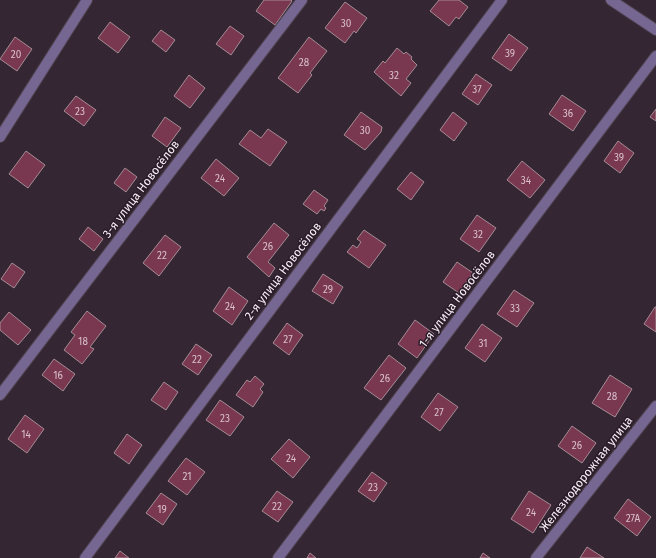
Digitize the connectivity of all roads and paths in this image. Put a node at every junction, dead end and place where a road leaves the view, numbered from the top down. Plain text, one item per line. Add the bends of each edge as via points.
1 (87, 0) edge
2 (302, 0) edge
3 (502, 0) edge
4 (611, 0) edge
5 (656, 30) edge
6 (656, 56) edge
7 (0, 137) edge
8 (0, 394) edge
9 (656, 406) edge
10 (85, 558) edge
11 (278, 558) edge
12 (536, 558) edge

1 - 7 street
2 - 8 street, 3-я улица Новосёлов
3 - 10 street, 2-я улица Новосёлов
4 - 5 street
6 - 11 street, 1-я улица Новосёлов
9 - 12 street, Железнодорожная улица

